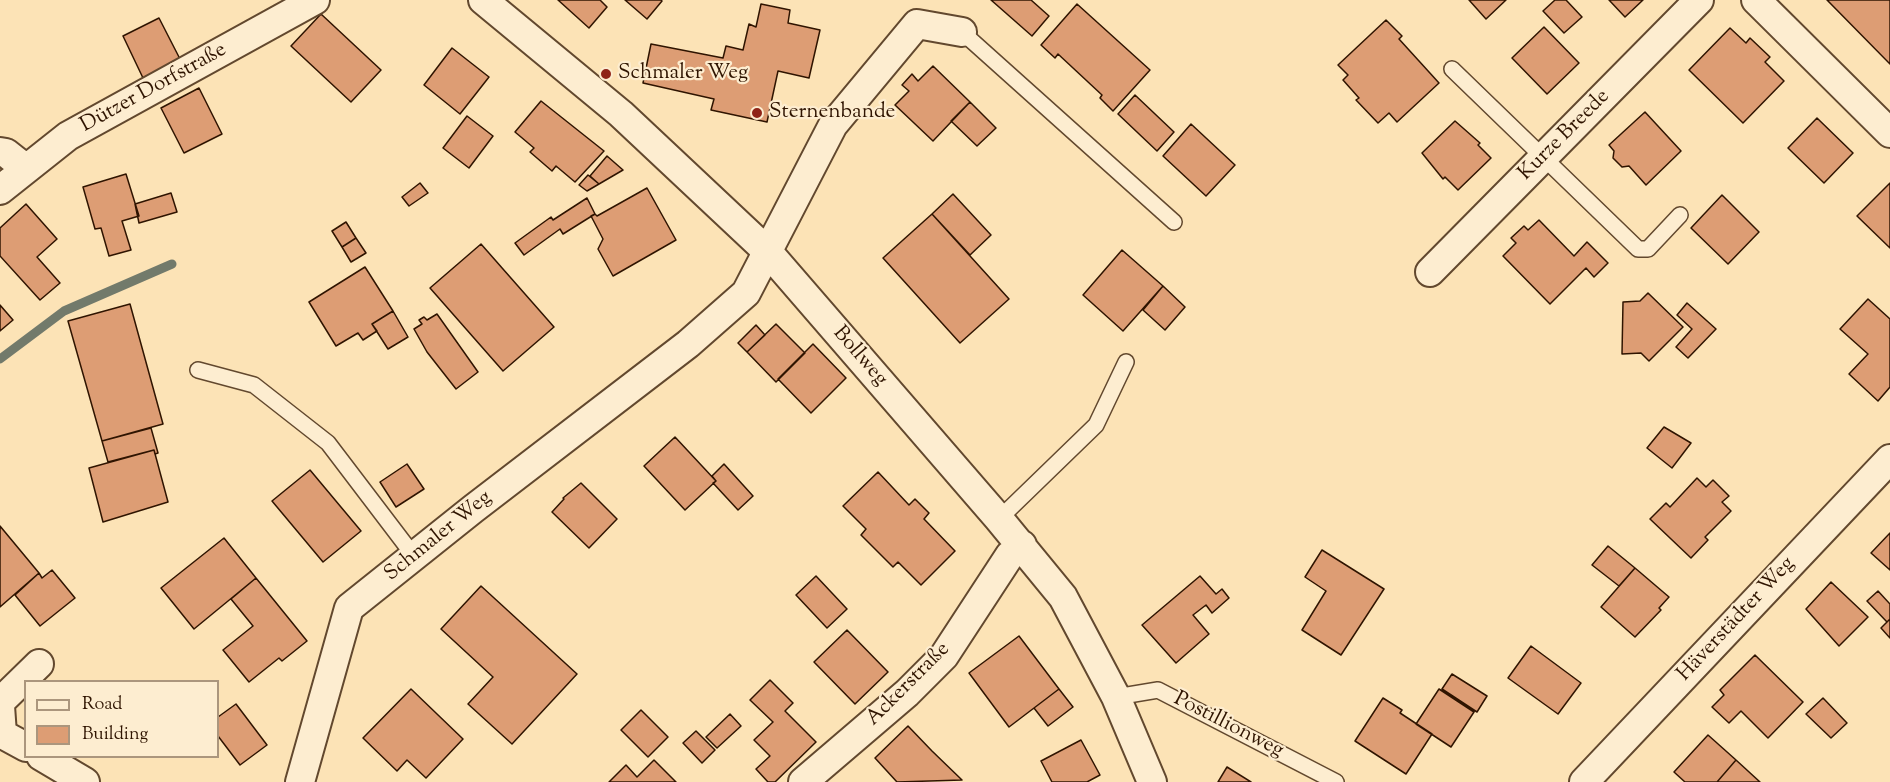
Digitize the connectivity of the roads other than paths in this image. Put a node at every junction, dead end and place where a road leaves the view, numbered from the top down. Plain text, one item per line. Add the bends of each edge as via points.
1 (315, 0) edge
2 (483, 0) edge
3 (1699, 0) edge
4 (1756, 0) edge
5 (962, 32) joint
6 (1452, 69) dead end
7 (1890, 133) edge
8 (0, 152) edge
9 (1545, 156) junction
10 (25, 168) junction
11 (0, 190) edge
12 (1680, 215) dead end
13 (1174, 222) dead end
14 (768, 252) junction
15 (1430, 272) dead end
16 (1126, 362) dead end
17 (198, 370) dead end
18 (1890, 459) edge
19 (999, 519) junction
20 (1022, 545) junction
21 (414, 556) junction
22 (39, 664) dead end
23 (1116, 697) junction
24 (0, 704) edge
25 (24, 746) edge
26 (44, 758) edge
27 (86, 782) edge
28 (300, 782) edge
29 (803, 782) edge
30 (1152, 782) edge
31 (1336, 782) edge
32 (1584, 782) edge

1 - 10 street, Dützer Dorfstraße via 68,136
2 - 14 street, Bollweg via 621,114
3 - 9 street, Kurze Breede
4 - 7 street
5 - 13 lane
5 - 14 street, Schmaler Weg via 917,24 833,125
6 - 9 lane
8 - 10 street
9 - 12 lane via 1638,249 1648,249
9 - 15 street, Kurze Breede
10 - 11 street, Dützer Dorfstraße
14 - 19 street, Bollweg
14 - 21 street, Schmaler Weg via 746,293 688,344
16 - 19 lane via 1096,425
17 - 21 lane via 254,385 328,444
18 - 32 street, Häverstädter Weg
19 - 20 street, Bollweg
20 - 23 street, Bollweg via 1062,597
20 - 29 street, Ackerstraße via 1010,555 944,656
21 - 28 street, Schmaler Weg via 350,608
22 - 24 street
23 - 30 street, Bollweg
23 - 31 lane, Postillionweg via 1158,690
24 - 25 street via 2,734
26 - 27 street

